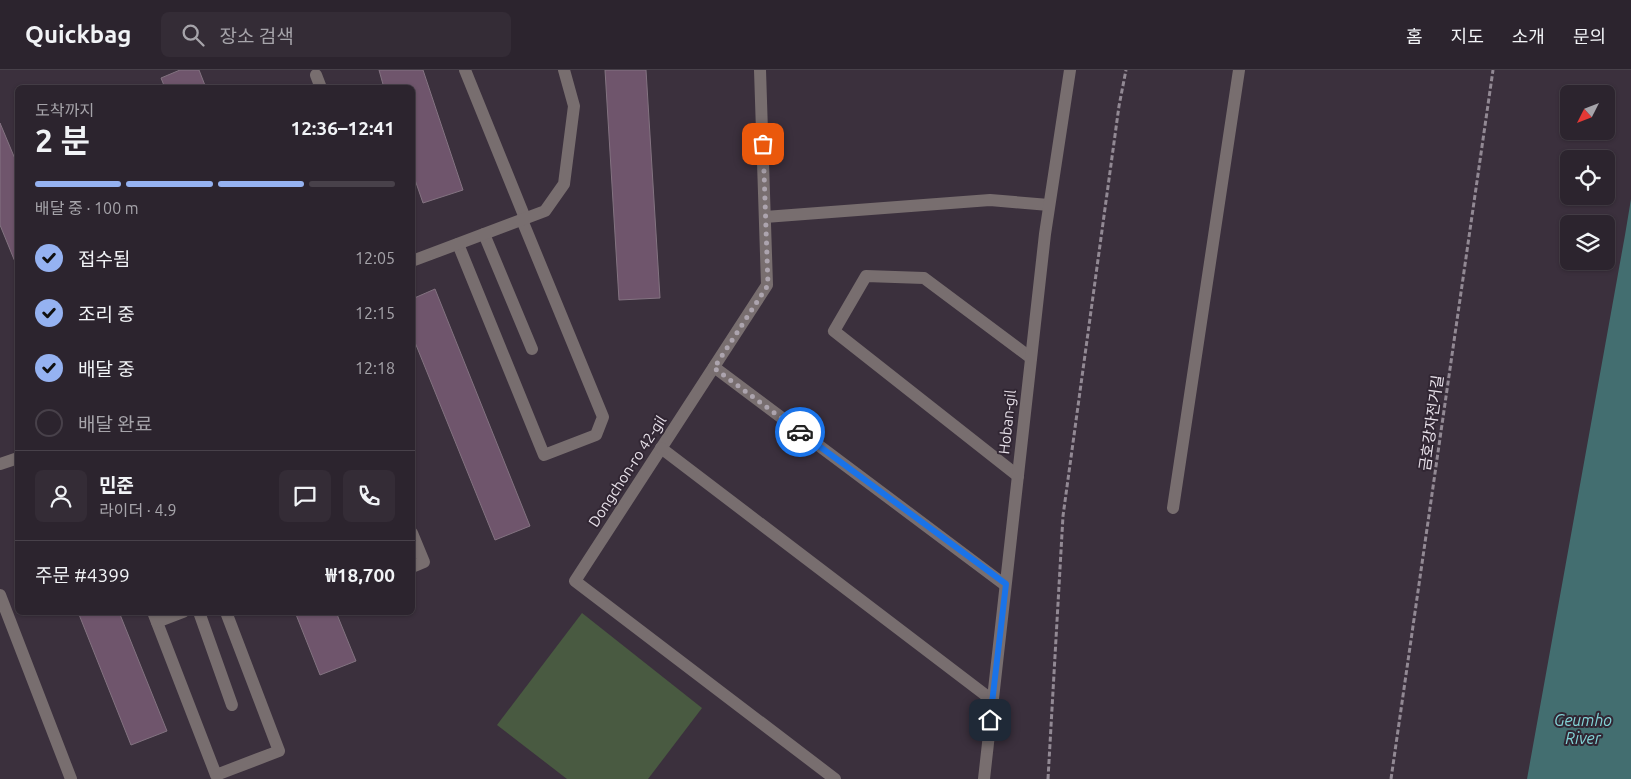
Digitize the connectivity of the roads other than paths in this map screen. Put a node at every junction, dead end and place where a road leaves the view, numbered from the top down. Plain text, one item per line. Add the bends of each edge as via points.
1 (465, 70) edge
2 (564, 70) edge
3 (760, 70) edge
4 (1070, 70) edge
5 (1239, 70) edge
6 (316, 75) dead end
7 (320, 85) edge
8 (1049, 205) junction
9 (766, 218) junction
10 (524, 219) junction
11 (484, 234) junction
12 (458, 244) junction
13 (415, 260) edge
14 (532, 350) dead end
15 (1031, 358) junction
16 (714, 368) junction
17 (661, 448) junction
18 (15, 459) edge
19 (0, 464) edge
20 (1018, 476) junction
21 (1173, 508) dead end
22 (415, 540) edge
23 (415, 566) edge
24 (1006, 584) junction
25 (0, 595) edge
26 (200, 615) edge
27 (227, 615) edge
28 (155, 617) edge
29 (992, 700) junction
30 (232, 705) dead end
31 (71, 779) edge
32 (835, 779) edge
33 (984, 779) edge

1 - 10 street
2 - 10 street via 574,106 564,184 545,211
3 - 9 street, Dongchon-ro 42-gil
4 - 8 street, Hoban-gil
5 - 21 street
6 - 7 street
8 - 9 street via 990,200
8 - 15 street, Hoban-gil
9 - 16 street, Dongchon-ro 42-gil via 768,285
10 - 11 street
10 - 12 street via 603,417 596,435 544,456
11 - 12 street
11 - 14 street
12 - 13 street
15 - 20 street, Hoban-gil
15 - 20 street via 924,278 866,276 834,331
16 - 17 street, Dongchon-ro 42-gil
16 - 24 street
17 - 29 street
17 - 32 street, Dongchon-ro 42-gil via 575,582
18 - 19 street
20 - 24 street, Hoban-gil
22 - 23 street via 424,562
24 - 29 street, Hoban-gil
25 - 31 street
26 - 30 street
27 - 28 street via 279,751 216,775
29 - 33 street, Hoban-gil

